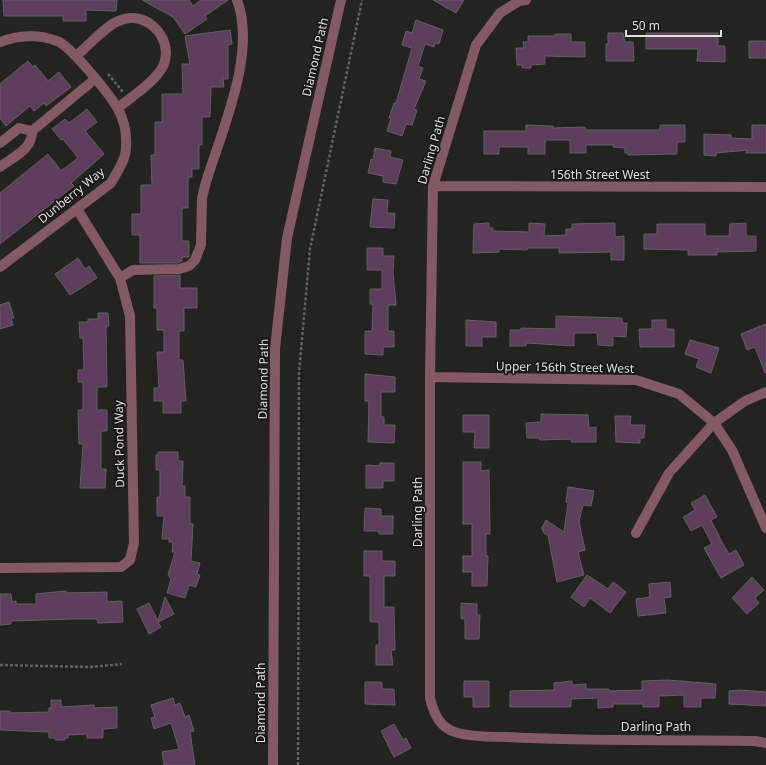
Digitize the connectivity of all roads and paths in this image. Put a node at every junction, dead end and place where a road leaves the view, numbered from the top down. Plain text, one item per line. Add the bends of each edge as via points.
1 (237, 0) edge
2 (341, 0) edge
3 (362, 0) edge
4 (526, 0) edge
5 (0, 42) edge
6 (76, 56) junction
7 (95, 79) junction
8 (118, 108) junction
9 (32, 131) junction
10 (0, 143) edge
11 (0, 167) edge
12 (433, 186) junction
13 (766, 187) edge
14 (77, 209) junction
15 (0, 267) edge
16 (120, 278) junction
17 (430, 377) junction
18 (766, 392) edge
19 (714, 423) junction
20 (766, 528) edge
21 (636, 533) dead end
22 (0, 568) edge
23 (122, 664) dead end
24 (0, 665) edge
25 (766, 743) edge
26 (273, 765) edge
27 (298, 765) edge

1 - 16 street via 242,32 241,70 202,198 199,253 189,266 179,269 133,270
2 - 26 street, Diamond Path via 287,238 275,349
3 - 27 path via 310,249 299,373
4 - 12 street, Darling Path via 519,1 500,13 476,45
5 - 6 street, Dunberry Way via 10,38 43,37 59,41
6 - 7 street, Dunberry Way
6 - 8 street via 116,22 131,18 155,26 162,35 166,49 164,64 157,76
7 - 8 street, Dunberry Way
7 - 9 street
8 - 14 street, Dunberry Way via 125,128 126,148 120,167 111,183
9 - 10 street via 19,128
9 - 11 street via 33,138 29,146
12 - 13 street, 156th Street West
12 - 17 street, Darling Path
14 - 15 street, Dunberry Way
14 - 16 street, Duck Pond Way
16 - 22 street, Duck Pond Way via 130,316 134,543 130,560 121,567
17 - 19 street, Upper 156th Street West via 636,380 678,394
17 - 25 street, Darling Path via 430,698 434,714 450,730 475,736
18 - 19 street via 745,401
19 - 20 street, Upper 156th Street West via 732,450
19 - 21 street via 669,474
23 - 24 path via 91,667

